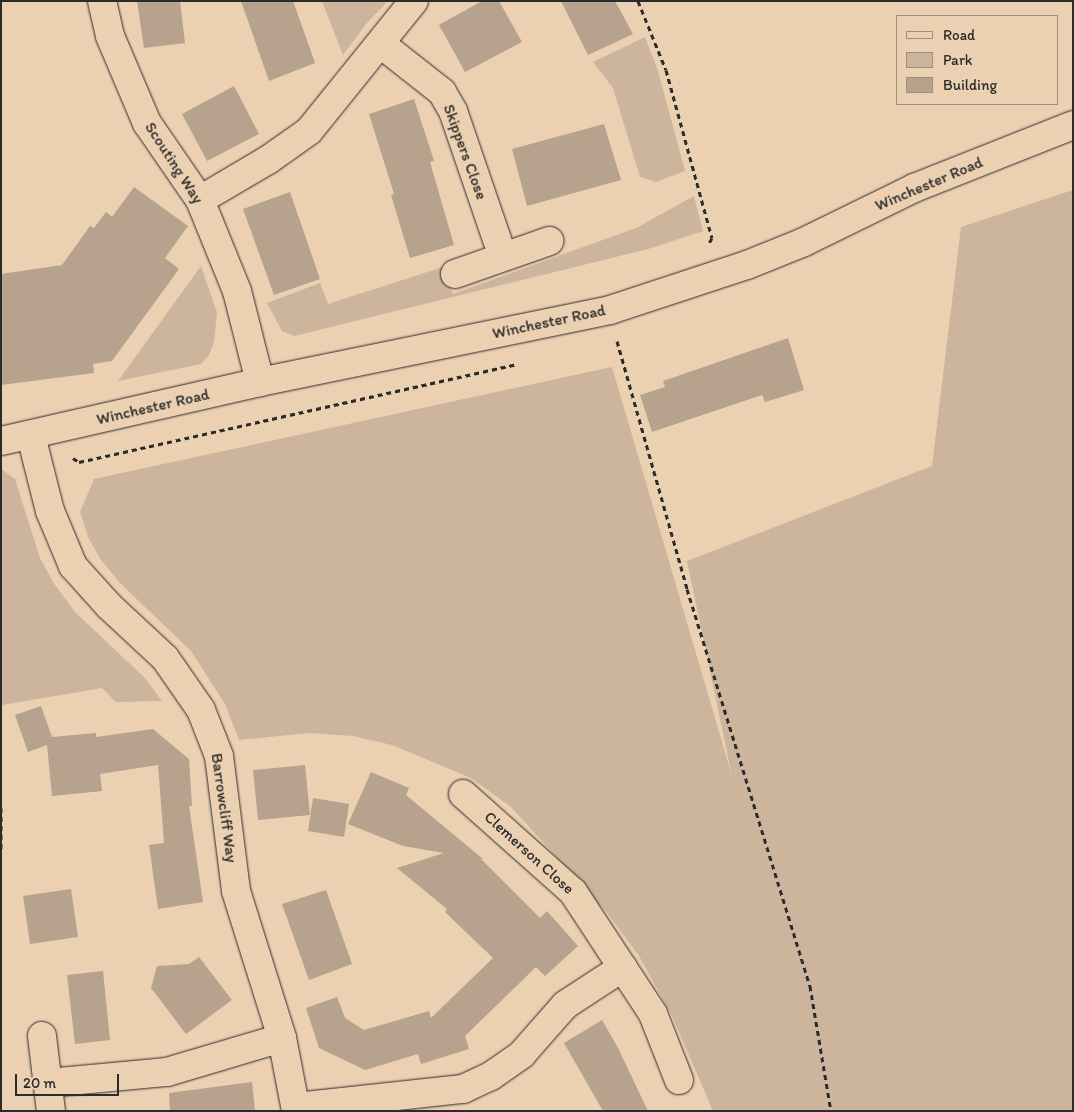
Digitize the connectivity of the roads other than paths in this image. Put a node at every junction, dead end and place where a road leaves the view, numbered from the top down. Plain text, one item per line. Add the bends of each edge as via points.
1 (102, 1) edge
2 (414, 1) edge
3 (381, 44) junction
4 (1073, 125) edge
5 (200, 200) junction
6 (549, 241) dead end
7 (503, 257) junction
8 (455, 274) dead end
9 (260, 382) junction
10 (32, 436) junction
11 (1, 442) edge
12 (463, 794) dead end
13 (623, 967) junction
14 (42, 1036) dead end
15 (282, 1038) junction
16 (679, 1080) dead end
17 (48, 1083) junction
18 (296, 1109) edge
19 (51, 1111) edge

1 - 5 street, Scouting Way via 110,36 147,123
2 - 3 street
3 - 5 street via 309,131 268,160
3 - 7 street, Skippers Close via 442,92 453,112
4 - 9 street, Winchester Road via 914,188 804,242 709,279 610,310
5 - 9 street, Scouting Way via 237,291
6 - 7 street
7 - 8 street
9 - 10 street, Winchester Road
10 - 11 street, Winchester Road
10 - 15 street, Barrowcliff Way via 50,512 73,566 109,606 165,658 201,710 219,756 236,891
12 - 13 street, Clemerson Close via 573,892
13 - 16 street, Clemerson Close via 653,1014
13 - 18 street via 566,1006 522,1054 491,1076 463,1089
14 - 17 street
15 - 17 street via 167,1072
15 - 18 street, Barrowcliff Way
17 - 19 street

